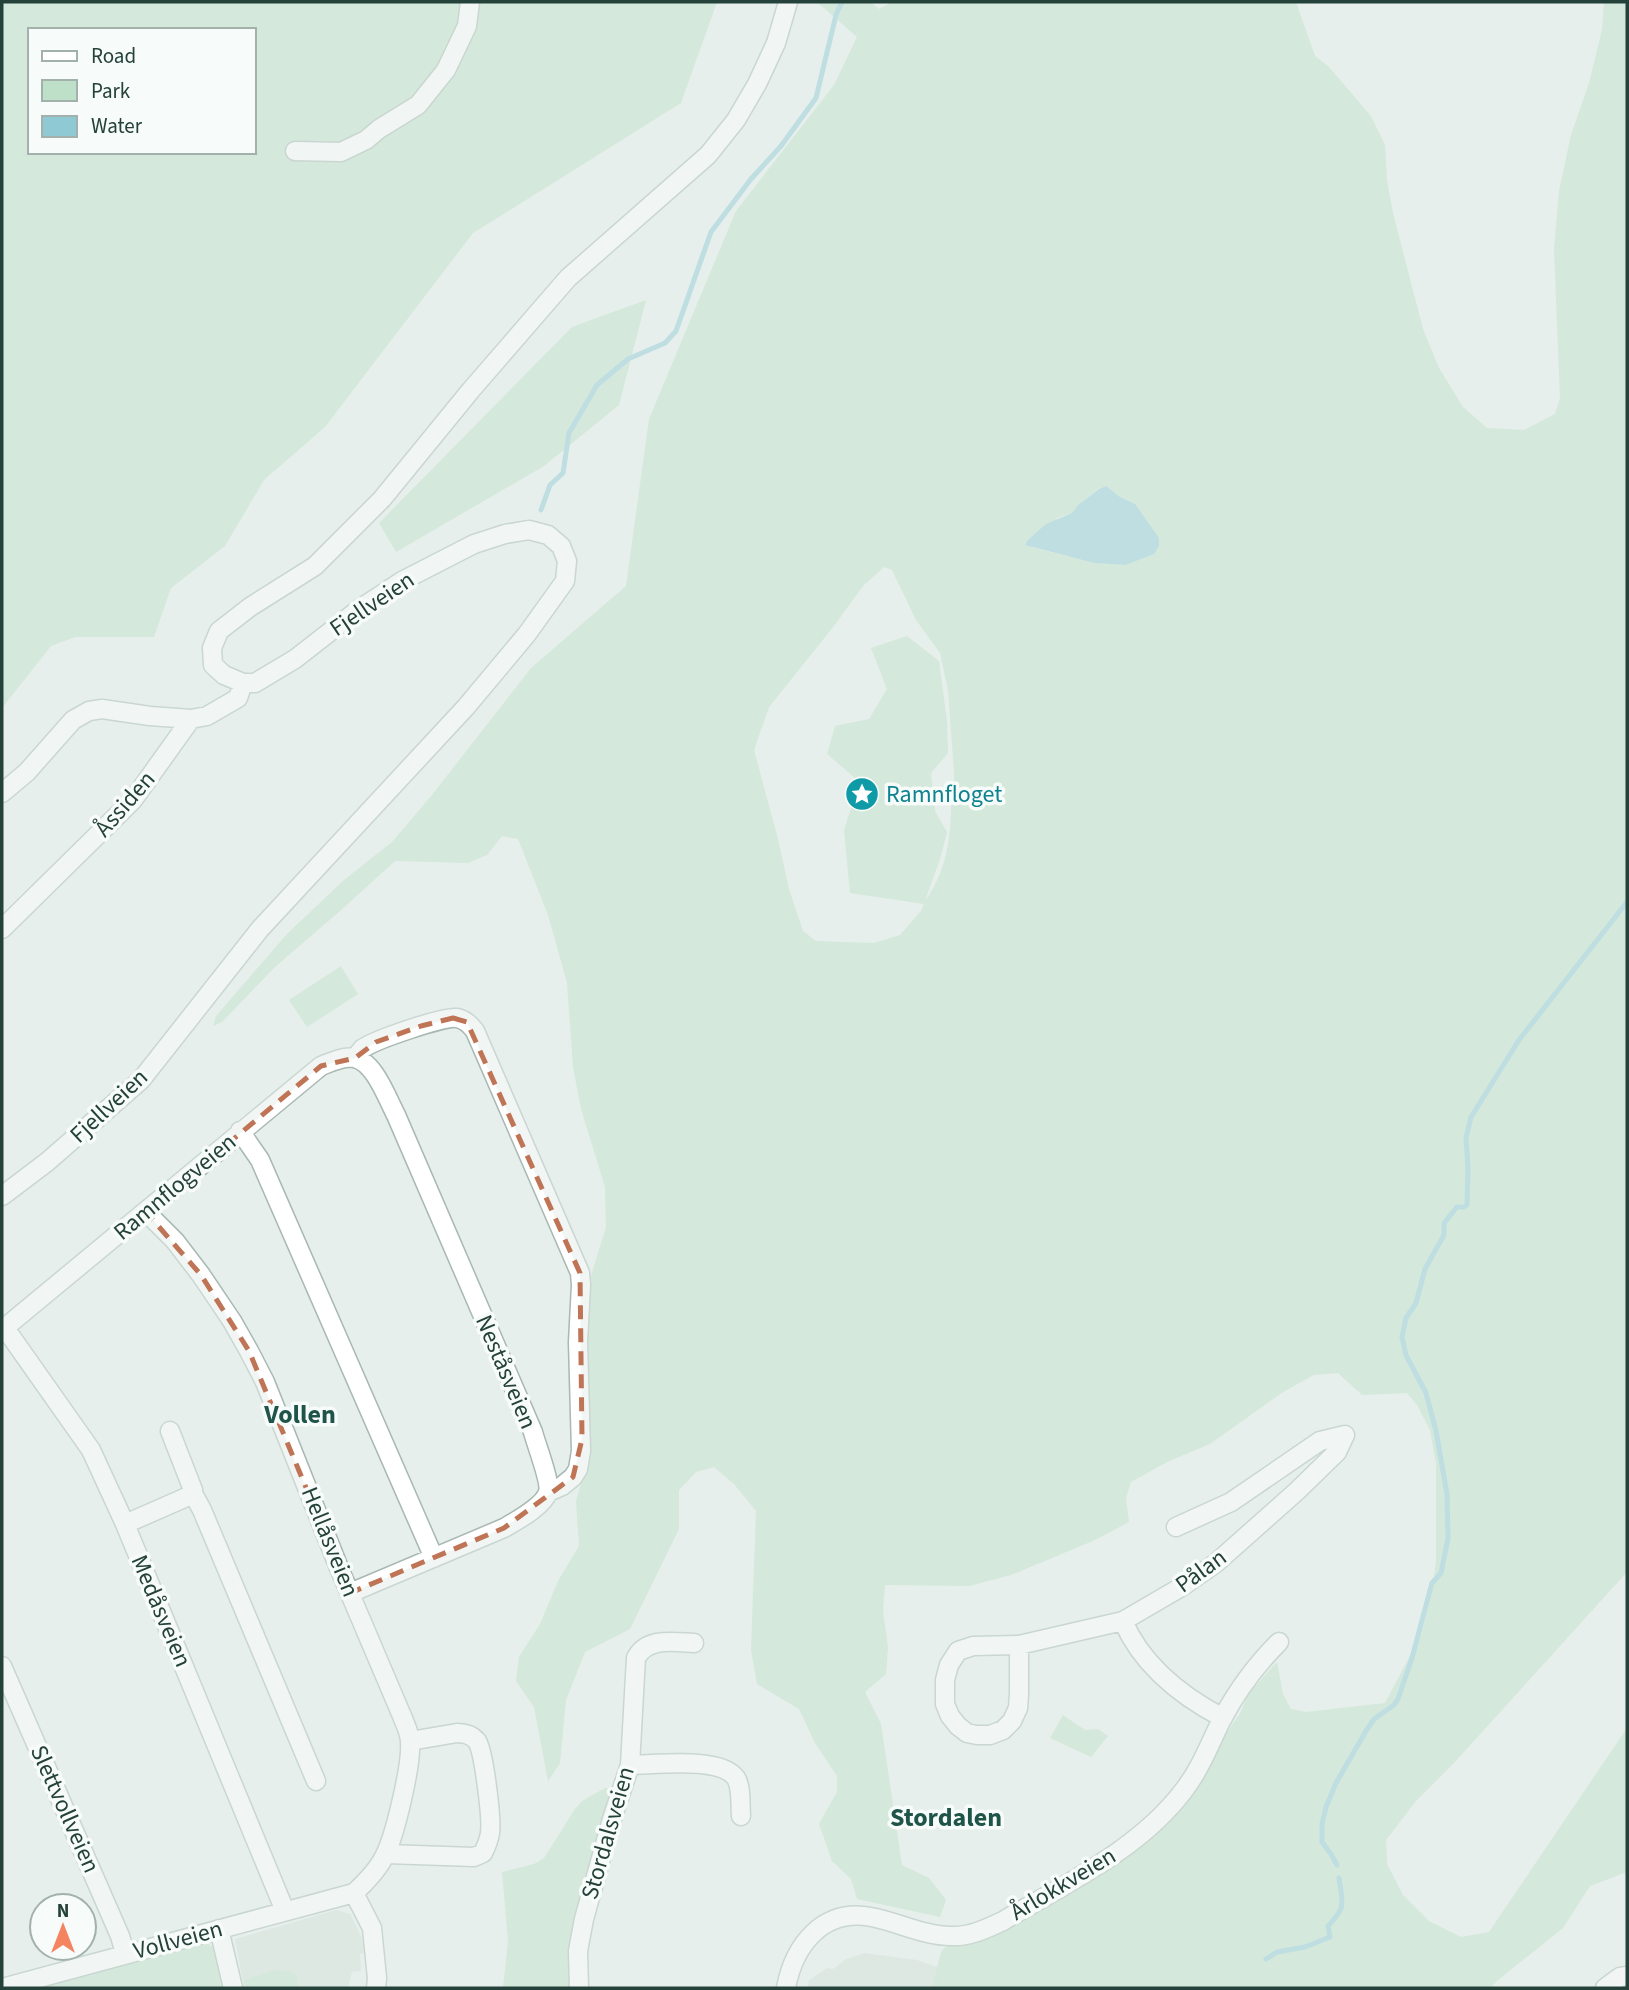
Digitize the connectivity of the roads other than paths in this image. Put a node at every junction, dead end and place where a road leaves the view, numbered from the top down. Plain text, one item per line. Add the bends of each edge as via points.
1 (470, 2) edge
2 (788, 2) edge
3 (295, 151) dead end
4 (243, 683) junction
5 (191, 719) junction
6 (2, 793) edge
7 (2, 929) edge
8 (355, 1058) junction
9 (240, 1131) junction
10 (2, 1196) edge
11 (146, 1212) junction
12 (3, 1329) edge
13 (170, 1430) dead end
14 (548, 1492) junction
15 (190, 1496) junction
16 (125, 1524) junction
17 (1176, 1527) dead end
18 (434, 1558) junction
19 (350, 1593) junction
20 (1123, 1621) junction
21 (1279, 1642) dead end
22 (694, 1643) dead end
23 (1019, 1645) junction
24 (2, 1666) edge
25 (1223, 1718) junction
26 (410, 1741) junction
27 (629, 1765) junction
28 (316, 1781) dead end
29 (741, 1816) dead end
30 (386, 1854) junction
31 (354, 1894) junction
32 (285, 1911) junction
33 (219, 1930) junction
34 (125, 1954) junction
35 (1627, 1976) edge
36 (2, 1987) edge
37 (233, 1988) edge
38 (376, 1988) edge
39 (579, 1988) edge
40 (786, 1988) edge
41 (1605, 1988) edge

1 - 3 street via 467,26 446,71 418,105 341,152
2 - 4 street via 757,84 708,155 568,278 382,499 315,566 219,631 212,648 214,665 224,676
4 - 5 street via 238,698 207,716
4 - 10 street, Fjellveien via 256,682 295,659 402,580 474,544 529,530 548,535 561,546 567,561 565,580 527,635 260,929 141,1080
5 - 6 street via 89,711 73,720
5 - 7 street, Åssiden via 133,800
8 - 9 street, Ramnflogveien via 321,1066
8 - 14 street, Neståsveien via 369,1067 396,1115 533,1432
8 - 14 street, Ramnflogveien via 376,1042 453,1018 467,1022 475,1031 580,1273 581,1451 573,1477
9 - 11 street, Ramnflogveien
9 - 18 street via 260,1160
11 - 12 street, Ramnflogveien
11 - 19 street, Hellåsveien via 201,1275 249,1351
12 - 16 street, Medåsveien via 91,1450
13 - 15 street via 193,1490
14 - 18 street via 542,1502 505,1528
15 - 16 street
15 - 28 street via 202,1510
16 - 32 street, Medåsveien
17 - 20 street, Pålan via 1231,1502 1320,1441 1345,1435 1337,1452 1216,1563
18 - 19 street
19 - 26 street, Hellåsveien
20 - 23 street, Pålan
20 - 25 street via 1140,1651 1166,1679
21 - 25 street, Årlokkveien via 1254,1667
22 - 27 street, Stordalsveien via 664,1642 640,1650
23 - 23 street, Pålan via 1020,1694 1012,1721 990,1735 967,1733 945,1704 949,1665 958,1651 973,1646
24 - 34 street, Slettvollveien
25 - 40 street, Årlokkveien via 1184,1790 1142,1834 1098,1864 1003,1921 966,1935 937,1934 872,1917 833,1921 800,1947
26 - 30 street, Hellåsveien via 396,1824
26 - 30 street via 457,1733 475,1740 482,1755 490,1833 483,1853 474,1857
27 - 29 street via 716,1765 736,1777
27 - 39 street, Stordalsveien via 584,1919 578,1951
30 - 31 street, Hellåsveien
31 - 32 street, Vollveien
31 - 38 street via 372,1928
32 - 33 street, Vollveien
33 - 34 street, Vollveien
33 - 37 street
34 - 36 street, Vollveien
35 - 41 street

